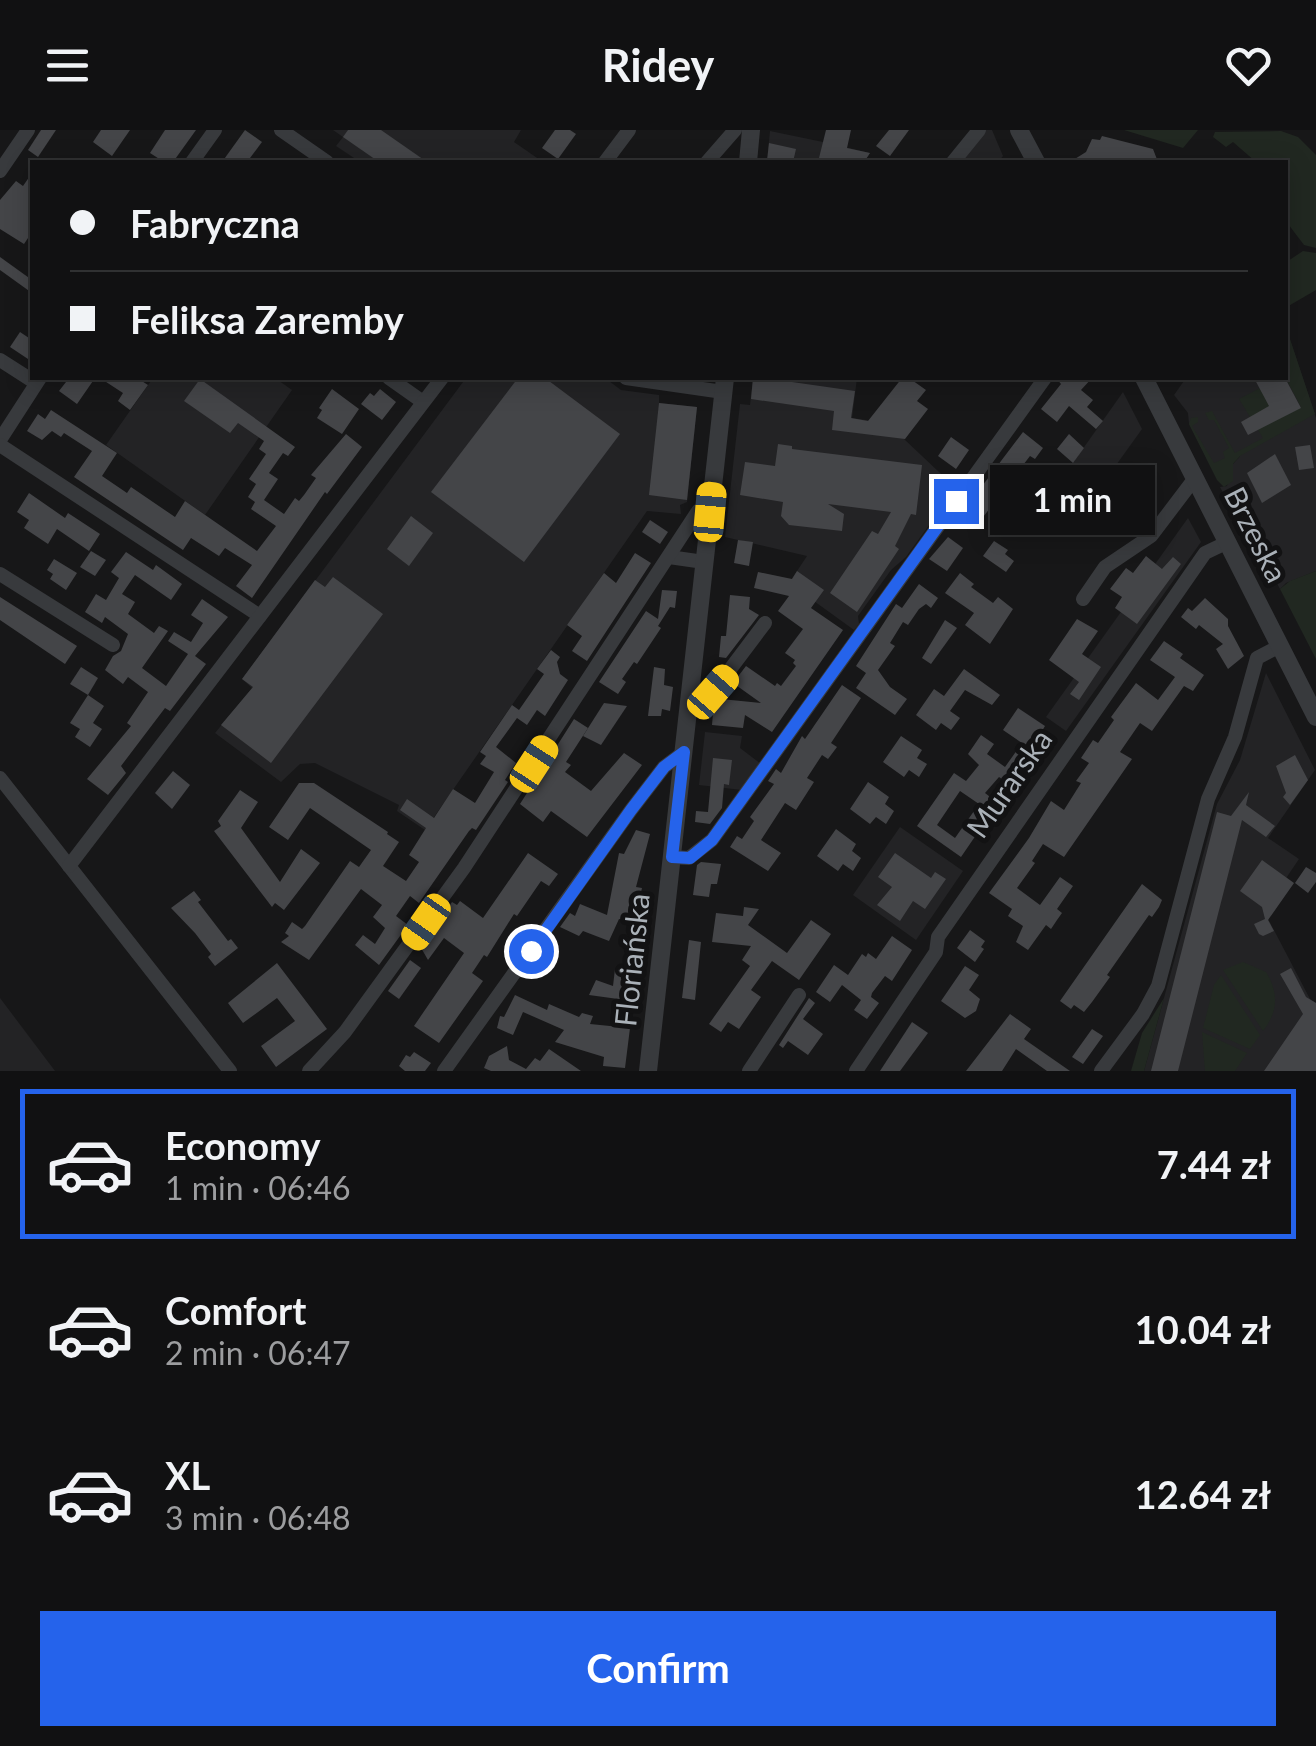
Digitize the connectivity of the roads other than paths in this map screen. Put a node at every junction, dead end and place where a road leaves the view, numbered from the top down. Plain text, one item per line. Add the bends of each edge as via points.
1 (28, 130) edge
2 (215, 130) edge
3 (281, 130) edge
4 (629, 130) edge
5 (735, 130) edge
6 (752, 130) edge
7 (979, 130) edge
8 (1019, 130) edge
9 (1031, 147) edge
10 (193, 160) edge
11 (324, 160) edge
12 (606, 160) edge
13 (709, 160) edge
14 (748, 160) edge
15 (956, 160) edge
16 (0, 171) edge
17 (0, 360) edge
18 (30, 376) edge
19 (38, 380) edge
20 (392, 380) edge
21 (440, 380) edge
22 (654, 380) edge
23 (1044, 380) edge
24 (1145, 380) edge
25 (724, 385) edge
26 (424, 402) junction
27 (0, 443) edge
28 (1195, 478) junction
29 (704, 512) junction
30 (1228, 542) junction
31 (669, 557) junction
32 (704, 562) junction
33 (0, 574) edge
34 (1083, 599) dead end
35 (260, 616) junction
36 (765, 623) dead end
37 (113, 645) dead end
38 (1280, 646) junction
39 (690, 693) junction
40 (1316, 716) edge
41 (684, 752) junction
42 (0, 778) edge
43 (672, 857) junction
44 (69, 866) junction
45 (799, 995) dead end
46 (230, 1071) edge
47 (309, 1071) edge
48 (444, 1071) edge
49 (648, 1071) edge
50 (749, 1071) edge
51 (856, 1071) edge
52 (1102, 1071) edge

1 - 16 street
2 - 10 street
3 - 11 street
4 - 12 street
5 - 13 street
6 - 14 street
7 - 15 street
8 - 9 street
17 - 18 street
19 - 27 street
20 - 26 street
21 - 26 street
22 - 25 street
23 - 43 street via 712,840 690,858
24 - 28 street, Brzeska
25 - 29 street, Floriańska
26 - 35 street
27 - 35 street
28 - 30 street, Brzeska
28 - 34 street via 1151,536 1104,567
29 - 31 street
29 - 32 street, Floriańska
30 - 38 street, Brzeska
30 - 51 street, Murarska via 1205,553 948,922 936,952
31 - 32 street
31 - 47 street via 464,868
32 - 39 street, Floriańska
33 - 37 street
35 - 44 street
36 - 39 street via 713,692
38 - 40 street, Brzeska
38 - 52 street via 1257,658 1235,738 1208,799 1154,994
39 - 41 street, Floriańska
41 - 43 street, Floriańska
41 - 48 street via 631,810
42 - 44 street
43 - 49 street, Floriańska
44 - 46 street
45 - 50 street

